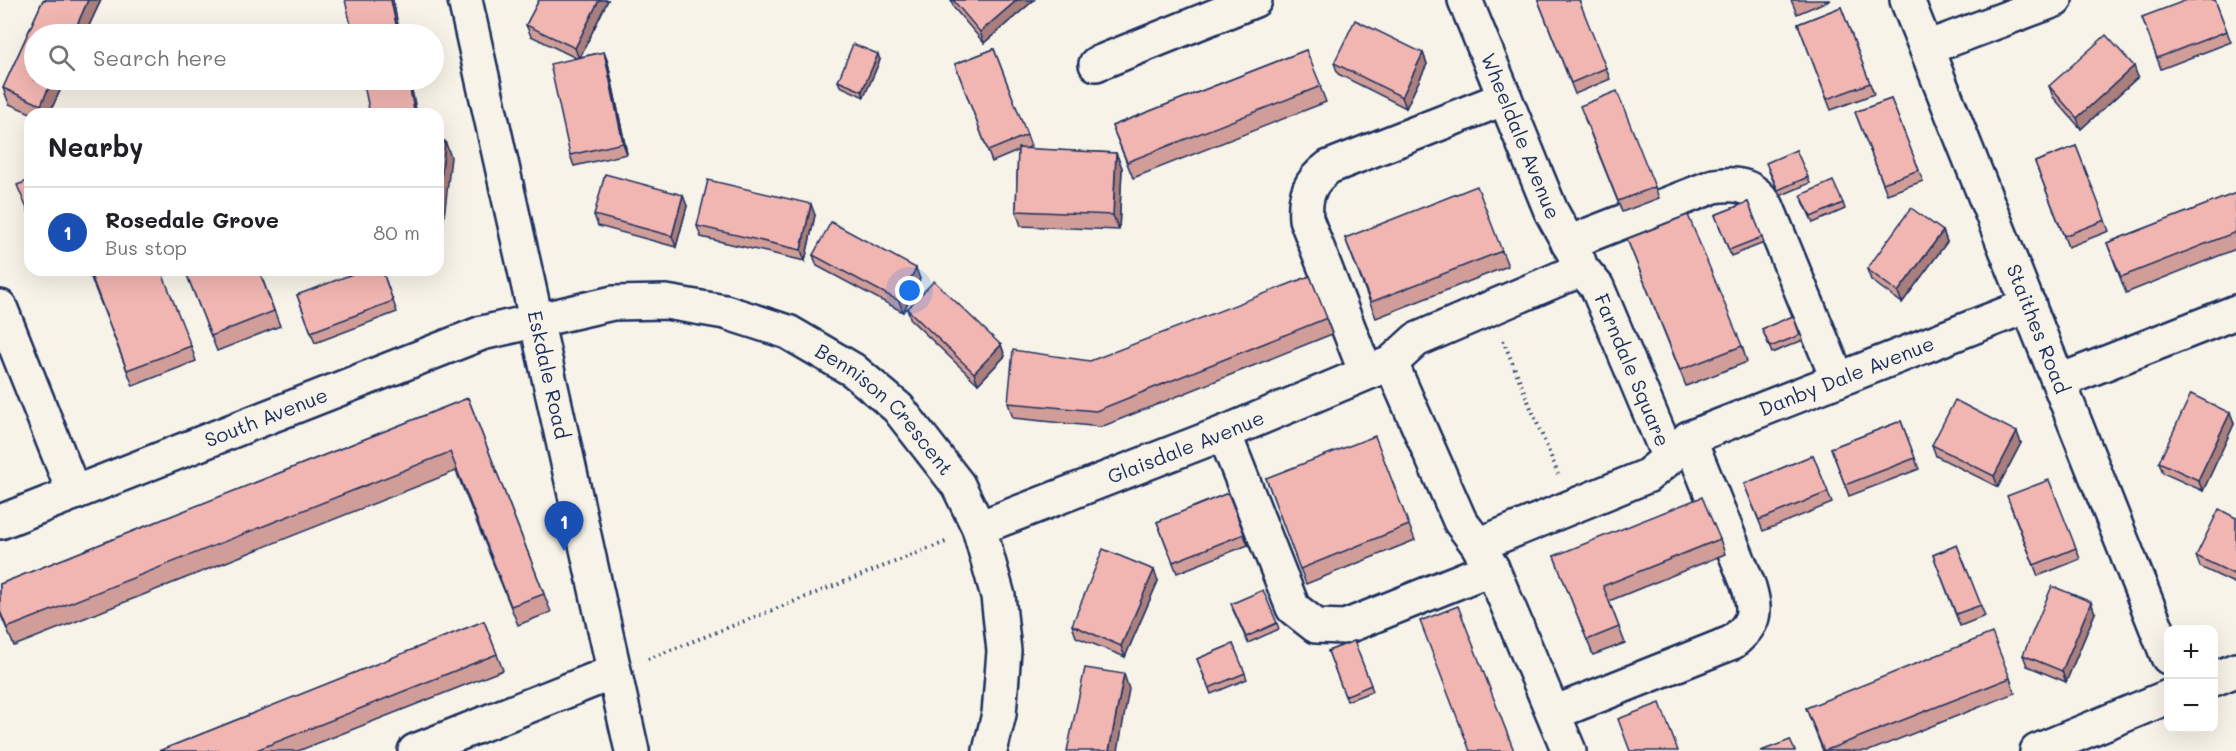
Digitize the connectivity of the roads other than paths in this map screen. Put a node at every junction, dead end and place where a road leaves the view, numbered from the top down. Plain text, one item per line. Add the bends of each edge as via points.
1 (465, 0) edge
2 (1255, 0) edge
3 (1465, 0) edge
4 (1907, 0) edge
5 (2055, 0) edge
6 (1926, 48) junction
7 (1096, 64) dead end
8 (1505, 98) junction
9 (1575, 256) junction
10 (2029, 305) junction
11 (0, 307) edge
12 (2236, 312) edge
13 (536, 321) junction
14 (1379, 368) junction
15 (1838, 380) junction
16 (2060, 381) junction
17 (1224, 433) junction
18 (1679, 448) junction
19 (74, 493) junction
20 (0, 522) edge
21 (979, 528) junction
22 (1485, 556) junction
23 (2164, 644) edge
24 (2236, 670) edge
25 (614, 672) junction
26 (2218, 677) edge
27 (2164, 699) edge
28 (1554, 713) junction
29 (415, 751) edge
30 (632, 751) edge
31 (990, 751) edge
32 (1569, 751) edge
33 (2037, 751) edge

1 - 13 street, Eskdale Road
2 - 7 street
3 - 8 street, Wheeldale Avenue
4 - 6 street, Staithes Road
5 - 6 street
6 - 10 street, Staithes Road
8 - 9 street, Wheeldale Avenue via 1551,211
8 - 14 street via 1329,166 1309,187 1306,219
9 - 14 street via 1490,309 1416,340
9 - 15 street via 1714,186 1746,186 1767,207
9 - 18 street, Farndale Square via 1596,287
10 - 15 street, Danby Dale Avenue
10 - 16 street, Staithes Road
11 - 19 street
12 - 16 street
13 - 19 street, South Avenue via 482,333
13 - 21 street, Bennison Crescent via 613,303 666,302 725,312 788,332 853,370 898,408 958,485
13 - 25 street, Eskdale Road
14 - 17 street, Glaisdale Avenue
14 - 22 street via 1460,522
15 - 18 street, Danby Dale Avenue
16 - 23 street, Staithes Road
17 - 21 street, Glaisdale Avenue
17 - 22 street, Farndale Square via 1293,608 1316,626 1345,627
18 - 22 street, Farndale Square via 1647,476 1572,506
18 - 28 street via 1749,587 1755,606 1753,619 1733,642
19 - 20 street, South Avenue
21 - 31 street, Bennison Crescent via 998,596 1004,651 999,714
22 - 28 street
24 - 26 street
25 - 29 street
25 - 30 street, Eskdale Road
27 - 33 street
28 - 32 street

